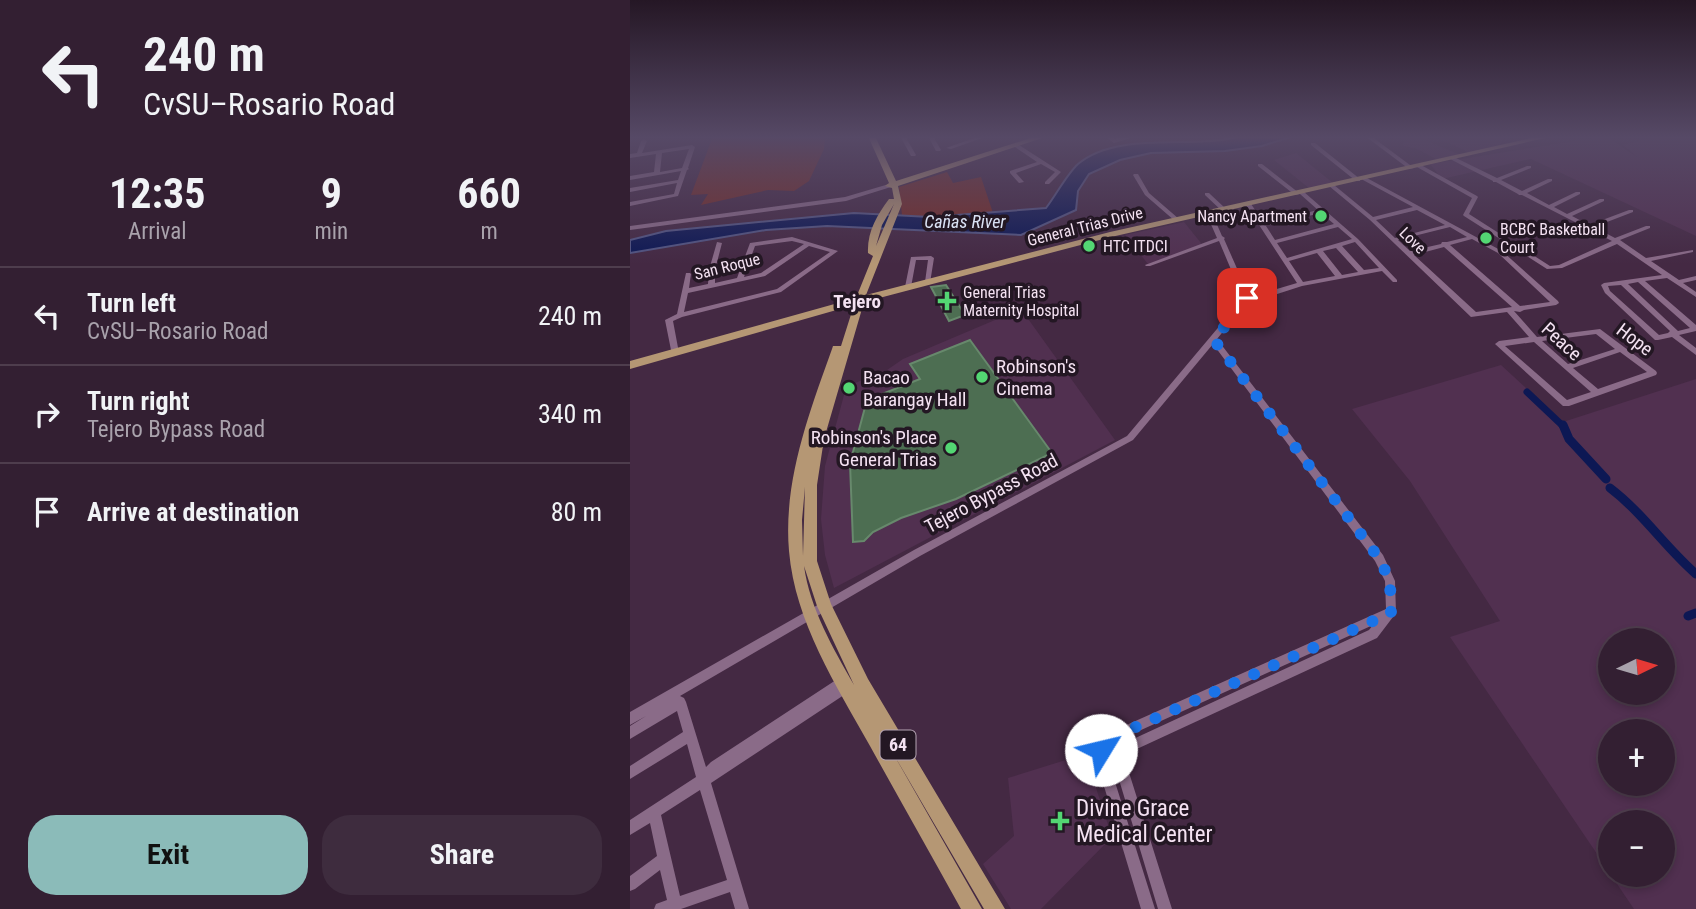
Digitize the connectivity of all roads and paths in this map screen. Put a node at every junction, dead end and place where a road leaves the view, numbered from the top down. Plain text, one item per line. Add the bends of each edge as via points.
1 (887, 178) edge
2 (888, 178) edge
3 (915, 178) edge
4 (1018, 178) edge
5 (1052, 178) edge
6 (1138, 178) edge
7 (1278, 178) edge
8 (1368, 178) edge
9 (1438, 178) edge
10 (1490, 178) edge
11 (1501, 178) edge
12 (1361, 180) junction
13 (1550, 180) dead end
14 (681, 181) joint
15 (1495, 181) junction
16 (1021, 182) dead end
17 (1047, 183) dead end
18 (891, 186) junction
19 (1332, 186) junction
20 (630, 190) edge
21 (1578, 193) dead end
22 (1207, 194) dead end
23 (1299, 194) junction
24 (1521, 194) junction
25 (1602, 200) dead end
26 (630, 204) edge
27 (1249, 205) junction
28 (893, 206) junction
29 (1549, 207) junction
30 (1417, 208) junction
31 (1224, 210) junction
32 (1322, 211) junction
33 (1630, 211) dead end
34 (1209, 213) junction
35 (1567, 216) junction
36 (1373, 219) junction
37 (1177, 220) junction
38 (1264, 225) junction
39 (1339, 225) junction
40 (1451, 225) junction
41 (1589, 227) junction
42 (1648, 227) dead end
43 (630, 228) edge
44 (1474, 237) junction
45 (1222, 238) junction
46 (1356, 240) junction
47 (1393, 240) junction
48 (1616, 241) junction
49 (1275, 242) junction
50 (719, 243) dead end
51 (1444, 243) junction
52 (808, 244) junction
53 (1337, 245) junction
54 (878, 247) junction
55 (1319, 251) junction
56 (1691, 251) dead end
57 (1408, 254) junction
58 (1286, 260) junction
59 (1647, 260) junction
60 (1148, 265) dead end
61 (1383, 269) junction
62 (1363, 272) junction
63 (688, 274) dead end
64 (1668, 276) junction
65 (1340, 277) junction
66 (1696, 278) edge
67 (740, 279) junction
68 (1640, 280) junction
69 (1395, 281) dead end
70 (928, 282) junction
71 (1622, 282) junction
72 (1679, 282) junction
73 (1301, 284) junction
74 (711, 286) junction
75 (908, 287) junction
76 (686, 291) junction
77 (1694, 292) edge
78 (1269, 294) dead end
79 (857, 301) junction
80 (1520, 310) junction
81 (1510, 312) junction
82 (680, 314) junction
83 (1696, 329) edge
84 (1673, 333) junction
85 (1658, 338) junction
86 (1535, 339) junction
87 (1214, 340) junction
88 (1646, 341) dead end
89 (1622, 349) junction
90 (675, 352) junction
91 (1696, 352) edge
92 (630, 365) edge
93 (1567, 368) junction
94 (1596, 392) junction
95 (817, 609) junction
96 (1391, 613) junction
97 (845, 684) junction
98 (630, 719) edge
99 (630, 733) edge
100 (690, 735) junction
101 (630, 773) edge
102 (703, 779) junction
103 (654, 812) junction
104 (630, 828) edge
105 (664, 859) junction
106 (630, 884) edge
107 (734, 884) junction
108 (668, 907) edge
109 (742, 908) edge
110 (972, 909) edge
111 (995, 909) edge
112 (1148, 909) edge
113 (1165, 909) edge

1 - 18 main road
2 - 18 main road
3 - 18 main road
4 - 16 street
5 - 17 street
6 - 37 street via 1147,194
7 - 23 street
8 - 12 main road, General Trias Drive
9 - 48 street via 1475,197 1466,215 1549,268
10 - 15 street
11 - 15 street
12 - 19 main road, General Trias Drive
12 - 30 street
13 - 24 street
14 - 20 street
14 - 26 street via 676,195
15 - 24 street
18 - 28 main road
18 - 43 street via 846,199
19 - 23 main road, General Trias Drive
19 - 36 street, Love
21 - 29 street
22 - 31 street
23 - 27 main road, General Trias Drive
23 - 32 street
24 - 29 street
25 - 35 street
27 - 31 main road, General Trias Drive
27 - 38 street
28 - 54 main road, 64
28 - 54 main road, 64 via 871,243
29 - 35 street
30 - 36 street
30 - 40 street
31 - 34 main road, General Trias Drive
32 - 38 street
32 - 39 street
33 - 41 street
34 - 37 main road, General Trias Drive
34 - 45 street, Tejero Bypass Road
35 - 41 street
36 - 47 street, Love
37 - 70 main road, General Trias Drive
38 - 49 street
39 - 46 street
39 - 49 street
40 - 44 street
40 - 47 street
41 - 48 street
42 - 48 street
44 - 51 street
44 - 80 street via 1512,261 1556,303
45 - 60 street
45 - 87 street, Tejero Bypass Road via 1247,298
46 - 53 street
46 - 61 street
47 - 57 street, Love
48 - 59 street
49 - 58 street
50 - 74 street
51 - 57 street
51 - 80 street
52 - 67 street, San Roque via 763,275
52 - 67 street via 792,239 752,244
52 - 82 street via 835,251 779,290
53 - 55 street
53 - 62 street
54 - 79 main road, 64
55 - 58 street
55 - 65 street
56 - 59 street
57 - 81 street, Love via 1474,315
58 - 73 street
59 - 64 street
61 - 62 street
61 - 69 street
62 - 65 street
63 - 76 street
64 - 68 street
64 - 72 street
65 - 73 street
66 - 72 street
67 - 74 street, San Roque
68 - 71 street
68 - 83 street
70 - 75 main road, General Trias Drive
70 - 75 street via 931,258 913,258
71 - 84 street
71 - 85 street via 1604,285
72 - 77 street
73 - 78 street
74 - 76 street, San Roque
75 - 79 main road, General Trias Drive
76 - 82 street
79 - 90 main road, General Trias Drive
79 - 95 main road, 64 via 813,467 809,552
80 - 81 street
81 - 86 street, Peace
82 - 90 street via 669,320
83 - 84 street
84 - 85 street
84 - 91 street
85 - 88 street
86 - 89 street, Hope via 1597,331
86 - 93 street, Peace
86 - 94 street via 1499,344 1566,404
87 - 95 street, Tejero Bypass Road via 1130,438
87 - 96 street via 1379,558 1390,581
89 - 93 street
89 - 94 street, Hope via 1653,373
90 - 92 main road, General Trias Drive
93 - 94 street, Peace
95 - 97 main road, 64
95 - 98 street, Tejero Bypass Road
95 - 111 main road, 64
96 - 112 street via 1103,744 1104,763
96 - 113 street via 1373,635 1120,751
97 - 102 street via 715,766
97 - 110 main road, 64
99 - 100 street via 680,702
100 - 101 street
100 - 102 street
102 - 103 street
102 - 107 street
103 - 104 street
103 - 105 street
105 - 106 street
105 - 108 street
107 - 108 street
107 - 109 street

